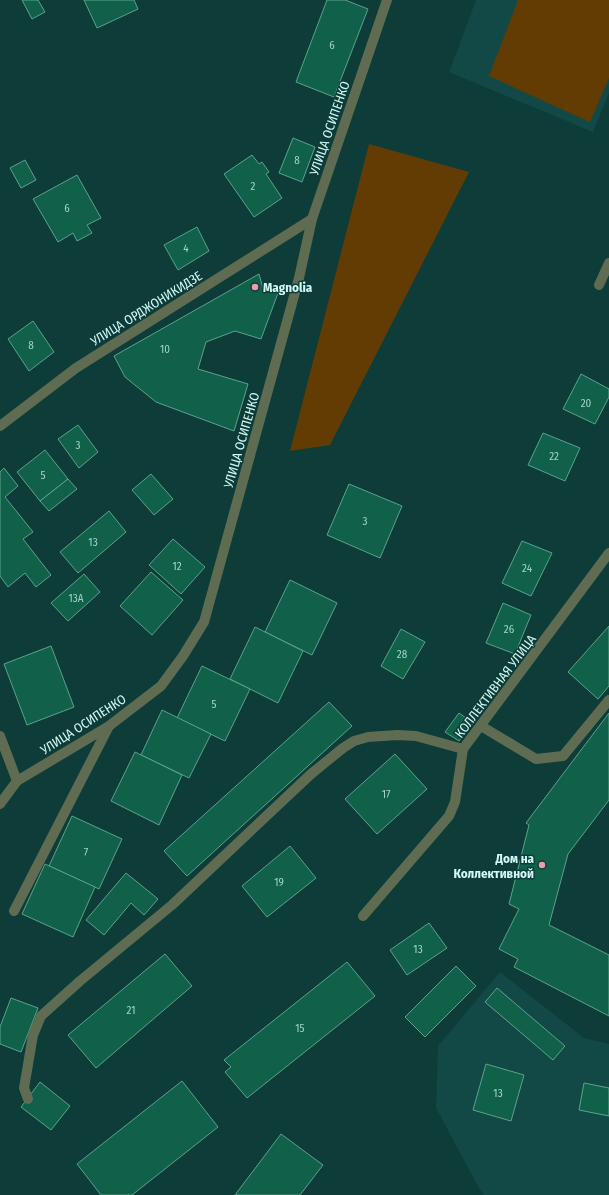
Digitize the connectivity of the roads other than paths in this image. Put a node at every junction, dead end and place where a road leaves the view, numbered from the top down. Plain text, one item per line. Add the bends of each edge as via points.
1 (387, 0) edge
2 (312, 219) junction
3 (609, 263) edge
4 (599, 285) dead end
5 (0, 426) edge
6 (609, 553) edge
7 (609, 700) edge
8 (109, 726) junction
9 (481, 726) junction
10 (0, 736) edge
11 (463, 749) junction
12 (18, 781) junction
13 (0, 804) edge
14 (14, 911) dead end
15 (363, 916) dead end
16 (28, 1099) dead end

1 - 2 street, УЛИЦА ОСИПЕНКО
2 - 5 street, УЛИЦА ОРДЖОНИКИДЗЕ via 76,368
2 - 8 street, УЛИЦА ОСИПЕНКО via 297,286 204,622 161,686
3 - 4 street
6 - 9 street, КОЛЛЕКТИВНАЯ УЛИЦА
7 - 9 street via 563,756 536,760
8 - 12 street, УЛИЦА ОСИПЕНКО
8 - 14 street
9 - 11 street, КОЛЛЕКТИВНАЯ УЛИЦА
10 - 12 street
11 - 15 street, КОЛЛЕКТИВНАЯ УЛИЦА via 455,802 449,816
11 - 16 street via 416,736 397,735 368,737 343,748 311,774 172,905 41,1016 33,1035 24,1088
12 - 13 street, УЛИЦА ОСИПЕНКО

